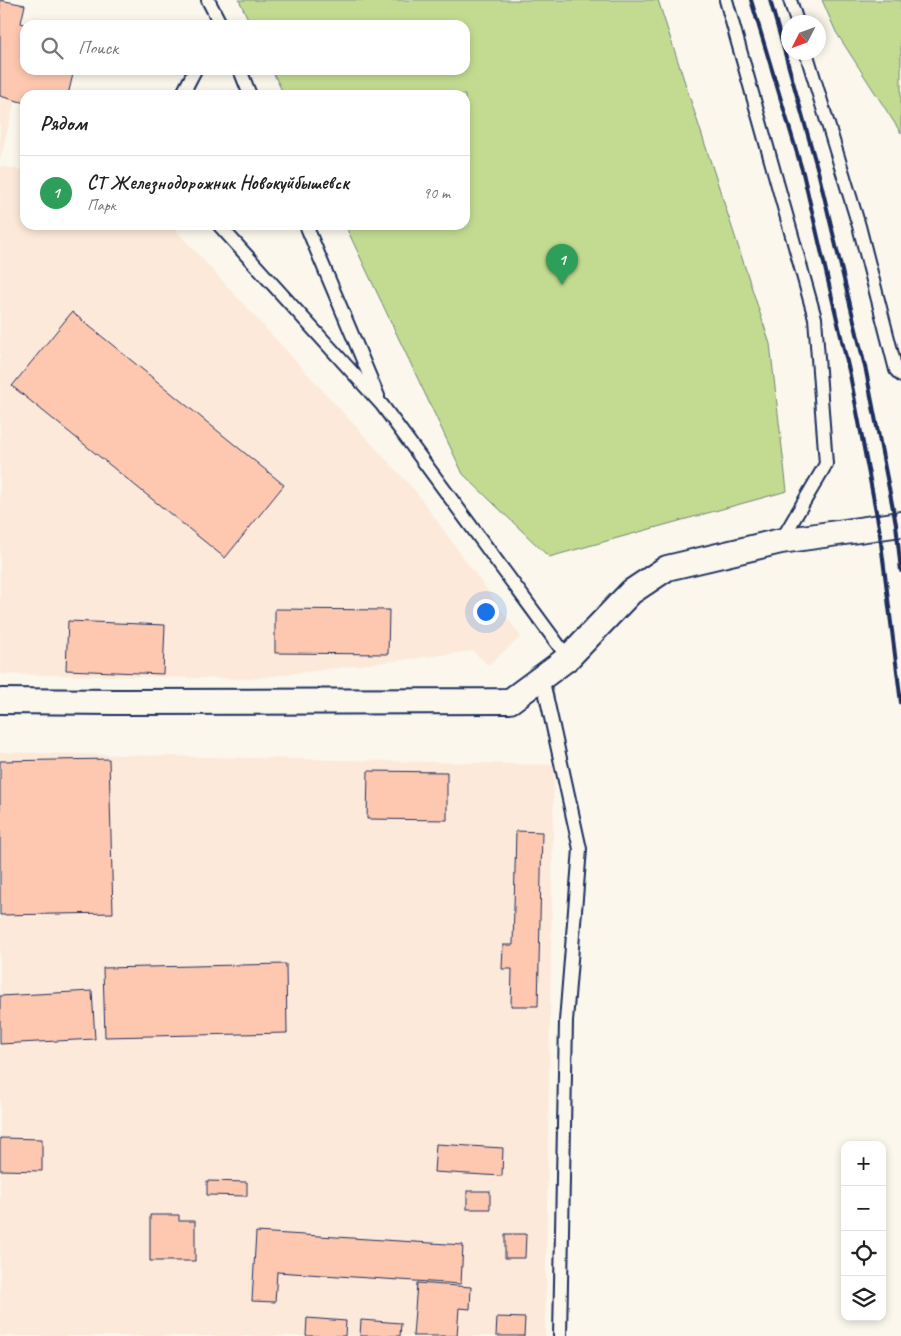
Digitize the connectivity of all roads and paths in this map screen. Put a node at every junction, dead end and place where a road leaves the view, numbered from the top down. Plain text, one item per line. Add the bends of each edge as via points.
1 (208, 0) edge
2 (726, 0) edge
3 (790, 0) edge
4 (795, 15) edge
5 (218, 20) edge
6 (808, 60) edge
7 (192, 75) edge
8 (242, 75) edge
9 (185, 90) edge
10 (248, 90) edge
11 (224, 230) edge
12 (308, 230) edge
13 (901, 375) edge
14 (382, 405) junction
15 (901, 524) edge
16 (781, 541) junction
17 (568, 658) junction
18 (542, 677) junction
19 (0, 700) edge
20 (560, 1336) edge

1 - 5 lane
2 - 16 lane via 815,318 826,464
3 - 4 lane
6 - 13 lane via 859,226 896,370
7 - 9 lane
8 - 10 lane
11 - 14 lane
12 - 14 lane
14 - 17 lane
15 - 16 street
16 - 17 street via 667,568 631,592
17 - 18 street
18 - 19 street via 510,701
18 - 20 lane via 580,848 566,1021

